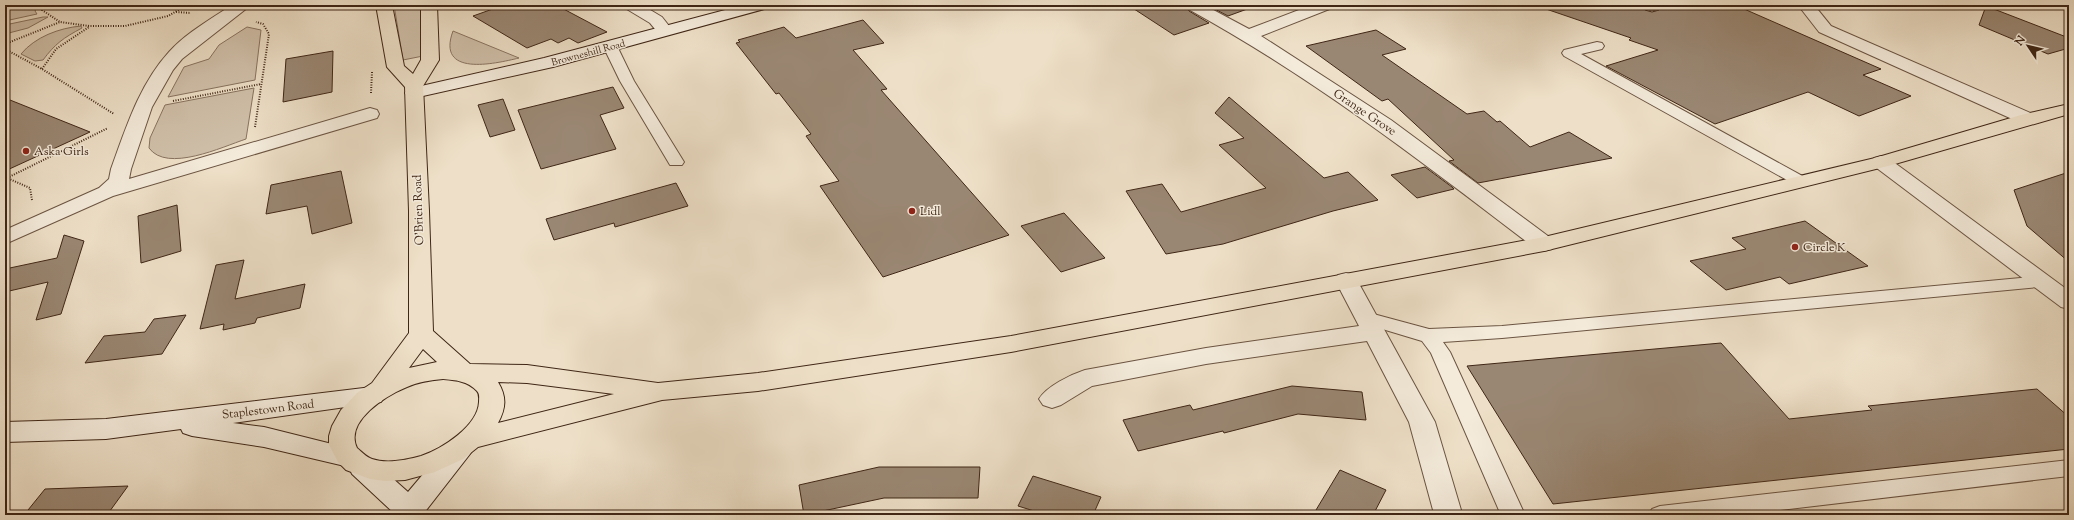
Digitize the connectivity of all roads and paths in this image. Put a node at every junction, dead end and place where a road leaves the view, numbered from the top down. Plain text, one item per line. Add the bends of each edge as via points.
1 (43, 5) edge
2 (187, 5) edge
3 (243, 5) edge
4 (384, 5) edge
5 (429, 5) edge
6 (631, 5) edge
7 (762, 5) edge
8 (1326, 5) edge
9 (1806, 5) edge
10 (1196, 7) dead end
11 (176, 12) junction
12 (228, 16) junction
13 (60, 22) junction
14 (89, 26) junction
15 (665, 31) junction
16 (1248, 36) junction
17 (5, 44) edge
18 (610, 46) junction
19 (1598, 46) dead end
20 (5, 49) edge
21 (42, 69) junction
22 (261, 84) junction
23 (414, 89) junction
24 (168, 102) dead end
25 (2069, 109) edge
26 (370, 114) dead end
27 (112, 119) dead end
28 (2028, 119) junction
29 (109, 125) dead end
30 (254, 133) dead end
31 (676, 162) dead end
32 (1881, 162) junction
33 (1800, 181) junction
34 (106, 192) junction
35 (28, 228) junction
36 (5, 238) edge
37 (1544, 244) junction
38 (1346, 280) junction
39 (2042, 282) junction
40 (2069, 302) edge
41 (1370, 325) junction
42 (421, 334) junction
43 (1429, 336) junction
44 (465, 372) junction
45 (662, 392) junction
46 (375, 393) junction
47 (1052, 399) dead end
48 (165, 422) junction
49 (5, 432) edge
50 (464, 444) junction
51 (355, 462) junction
52 (2069, 468) edge
53 (410, 512) edge
54 (1445, 515) edge
55 (1513, 515) edge
56 (1660, 515) edge

1 - 13 path via 42,10
2 - 11 path
3 - 12 street
4 - 23 main road via 396,67
5 - 23 main road via 430,60
6 - 15 street via 656,20
7 - 15 street, Browneshill Road
8 - 16 street
9 - 28 street via 1825,29
10 - 16 street, Grange Grove
11 - 12 path
11 - 14 path via 153,21 125,26
12 - 22 path via 263,24 269,34
12 - 34 street via 176,55 161,75 143,107 119,181
13 - 14 path
13 - 17 path
14 - 21 path via 60,44 49,55
15 - 18 street, Browneshill Road
16 - 37 street, Grange Grove via 1384,124
18 - 23 street, Browneshill Road via 547,63
18 - 31 lane via 627,81
19 - 33 lane via 1569,53
20 - 21 path
21 - 27 path via 114,113
22 - 24 path
22 - 30 path
23 - 42 main road, O'Brien Road
25 - 28 main road
26 - 34 street
28 - 32 main road
29 - 35 path via 108,129 7,178 30,188 32,207
32 - 33 main road
32 - 39 street
33 - 37 main road
34 - 35 street
35 - 36 street
37 - 38 main road
38 - 41 street
38 - 45 main road via 1004,345 758,382
39 - 40 street
39 - 43 lane via 2020,282 1502,332
41 - 43 lane
41 - 47 street via 1085,379
41 - 54 street via 1422,422 1447,510
42 - 44 main road
42 - 46 main road
43 - 55 lane via 1440,352
44 - 45 main road via 527,374
44 - 46 main road via 443,370 422,373 397,381
44 - 50 main road via 478,376 488,386 493,398 490,414 479,431
45 - 50 main road
46 - 48 street, Staplestown Road
46 - 51 main road via 356,408 344,426 341,442
48 - 49 street, Staplestown Road via 106,429
48 - 51 street, Staplestown Road via 264,437
50 - 51 main road via 437,460 411,468 384,471
50 - 53 street
51 - 53 street
52 - 56 lane

